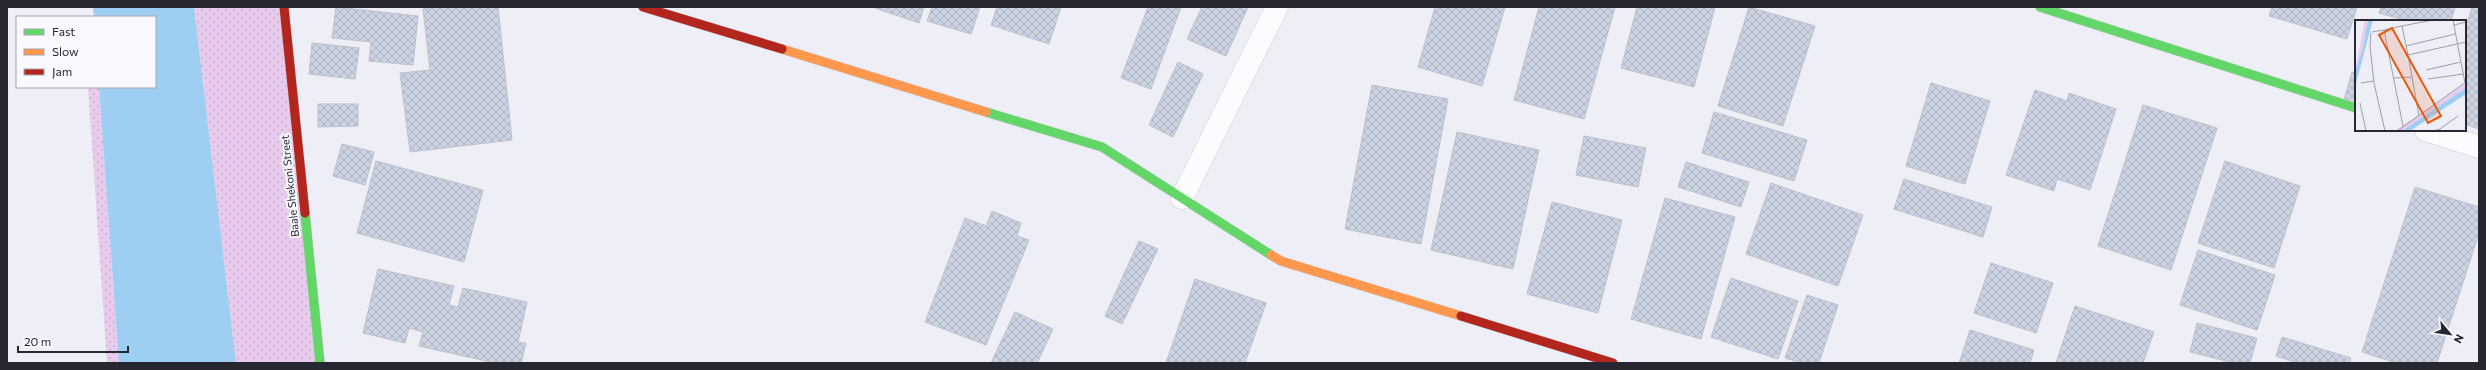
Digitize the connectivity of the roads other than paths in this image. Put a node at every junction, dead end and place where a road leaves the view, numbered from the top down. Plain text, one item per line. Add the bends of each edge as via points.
1 (284, 7) edge
2 (643, 7) edge
3 (1277, 7) edge
4 (2040, 7) edge
5 (2355, 108) edge
6 (2429, 131) edge
7 (2479, 147) edge
8 (1182, 198) junction
9 (320, 363) edge
10 (1613, 363) edge

1 - 9 street, Baale Shekoni Street
2 - 8 street via 1102,147
3 - 8 street
4 - 5 street
6 - 7 street
8 - 10 street via 1281,261

